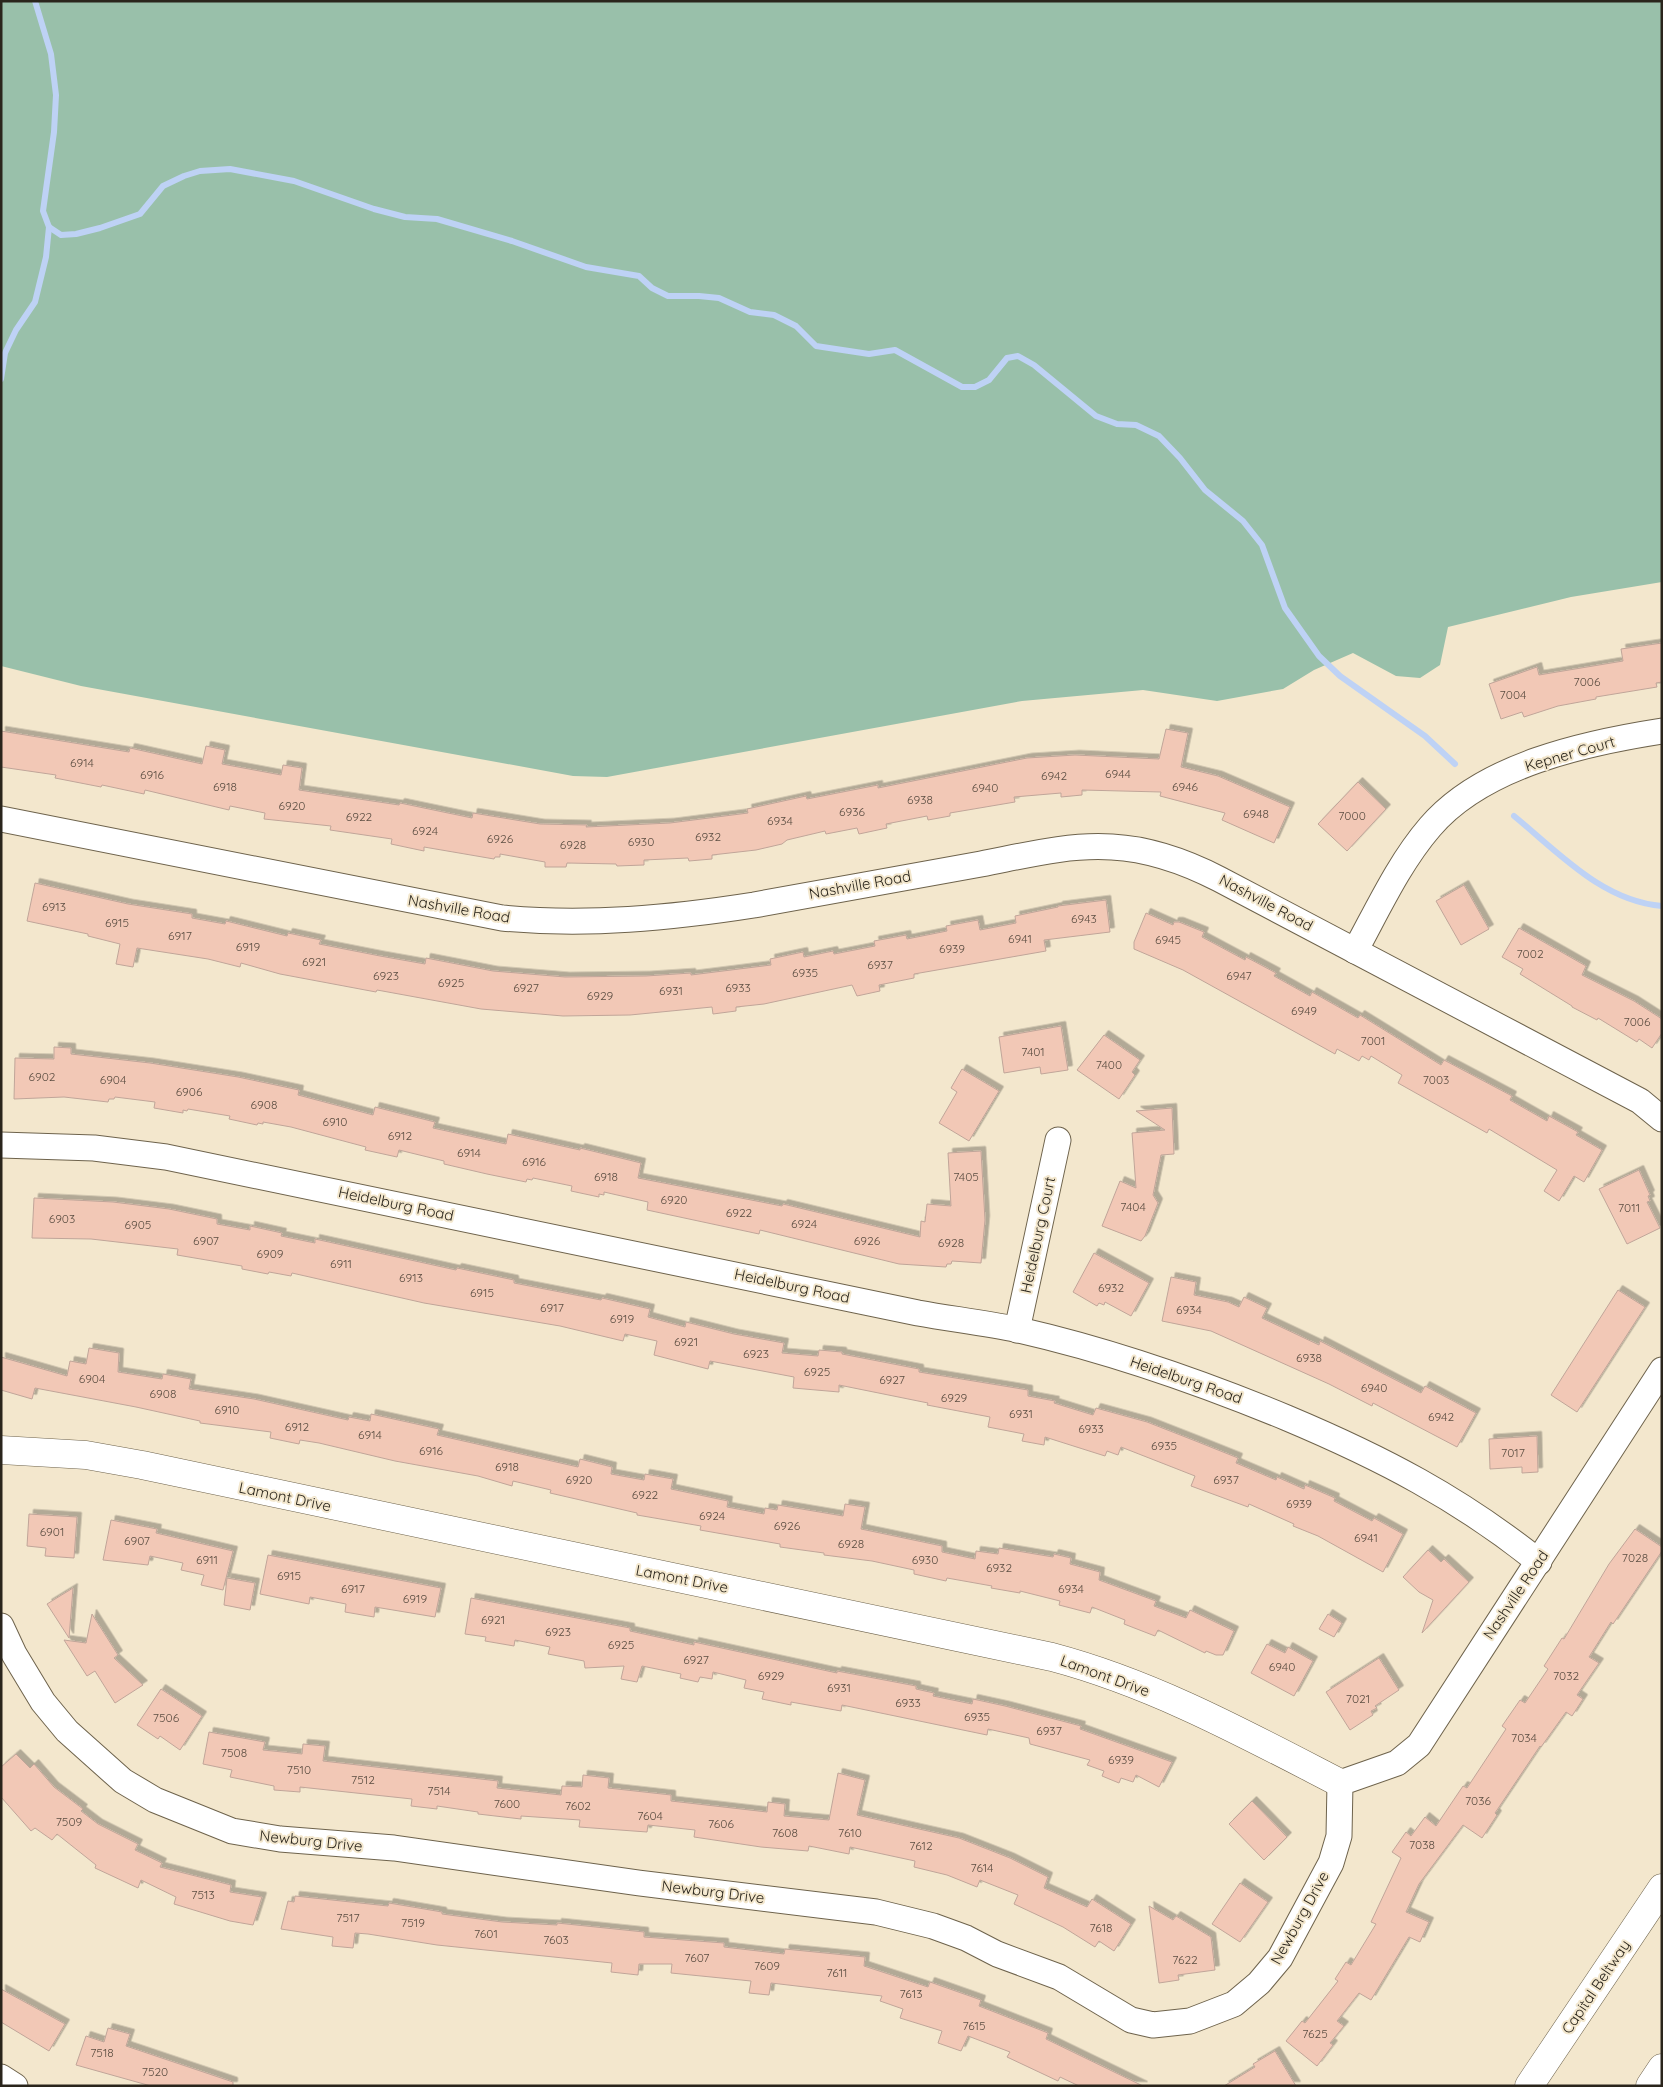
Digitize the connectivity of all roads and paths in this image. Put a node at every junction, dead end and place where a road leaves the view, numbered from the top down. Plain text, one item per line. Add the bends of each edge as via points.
1 (1662, 731) edge
2 (1, 819) edge
3 (1355, 950) junction
4 (1662, 1119) edge
5 (1058, 1140) dead end
6 (1, 1145) edge
7 (1017, 1330) junction
8 (1662, 1370) edge
9 (1, 1450) edge
10 (1539, 1562) junction
11 (1, 1626) edge
12 (1340, 1783) junction
13 (1662, 1888) edge
14 (1662, 2068) edge
15 (1, 2077) edge
16 (15, 2086) edge
17 (1529, 2086) edge
18 (1650, 2086) edge

1 - 3 street, Kepner Court via 1548,757 1502,776 1462,798 1425,833 1398,873
2 - 3 street, Nashville Road via 502,918 534,921 601,921 699,913 1039,853 1111,847 1157,854 1190,864
3 - 4 street, Nashville Road via 1640,1101
5 - 7 street, Heidelburg Court
6 - 7 street, Heidelburg Road via 94,1148 166,1157 918,1313
7 - 10 street, Heidelburg Road via 1158,1369 1325,1434 1436,1489 1496,1527
8 - 10 street, Nashville Road
9 - 12 main road, Lamont Drive via 86,1455 142,1466 1052,1657 1091,1668 1194,1709
10 - 12 street, Nashville Road via 1419,1745 1390,1766
11 - 12 street, Newburg Drive via 43,1702 67,1732 123,1782 155,1800 232,1831 280,1839 394,1848 876,1912 966,1938 997,1954 1059,1977 1131,2020 1153,2025 1190,2021 1234,2004 1260,1983 1280,1958 1331,1863 1339,1836
13 - 17 main road, Capital Beltway
14 - 18 main road
15 - 16 street

